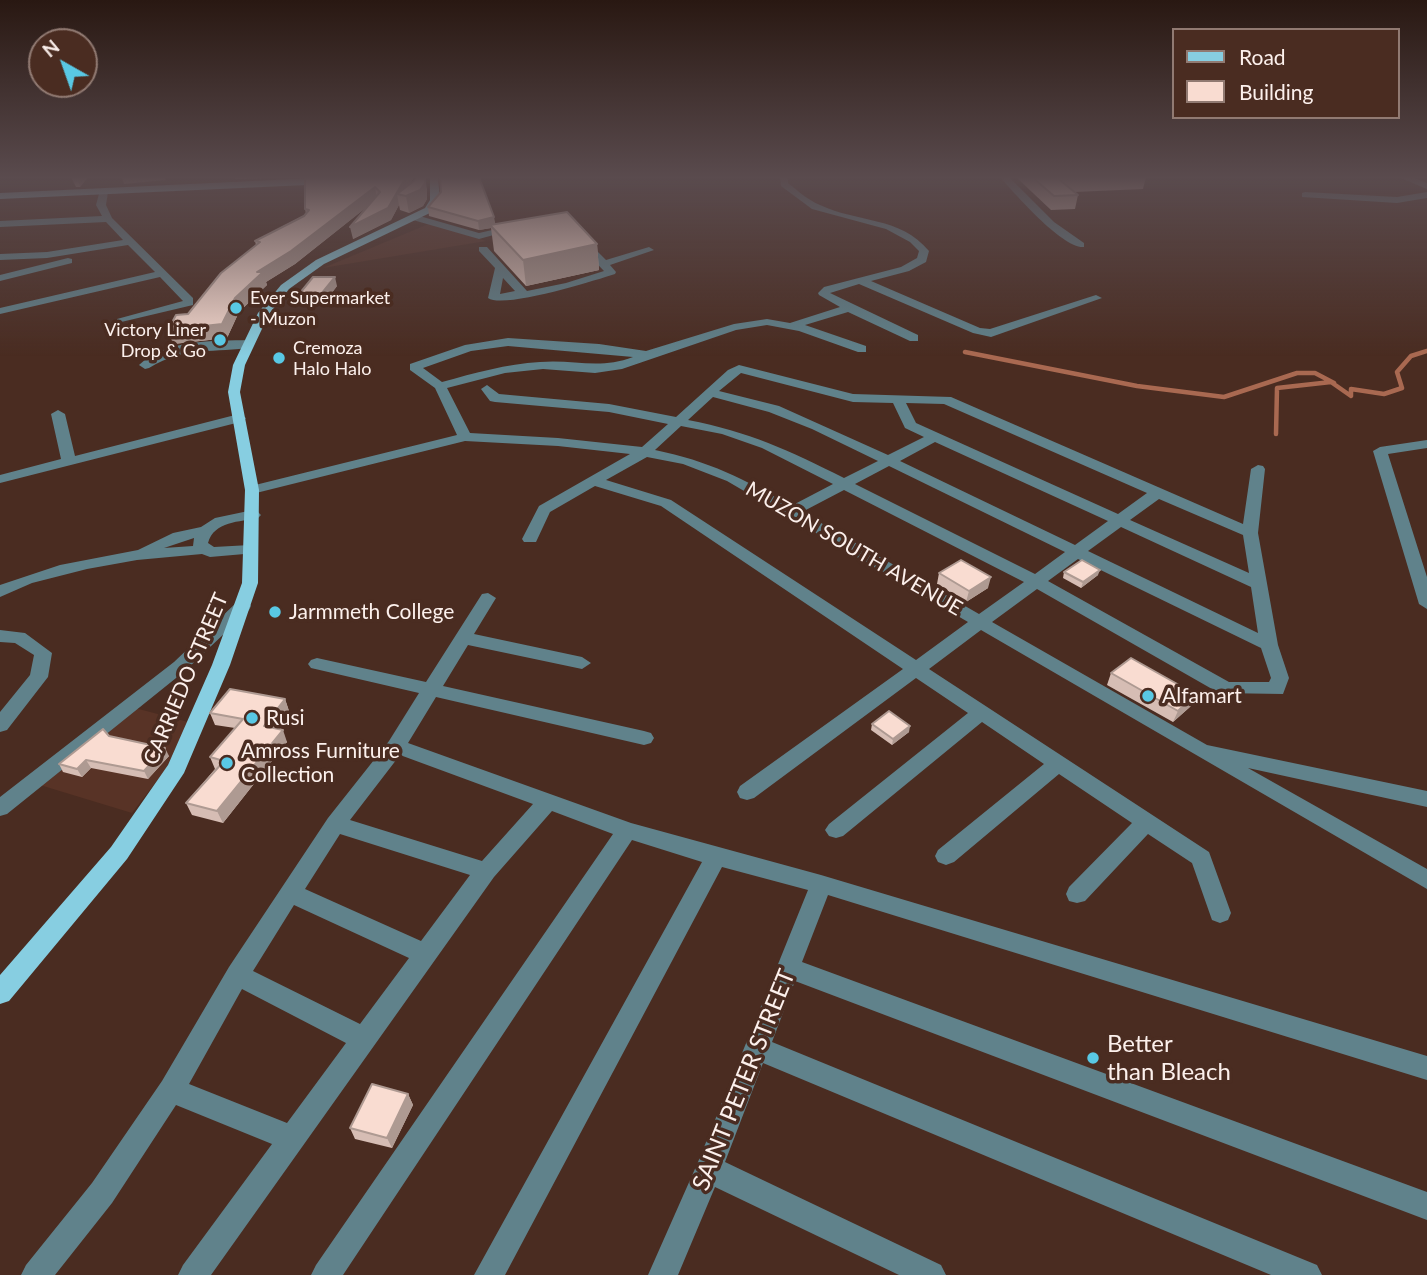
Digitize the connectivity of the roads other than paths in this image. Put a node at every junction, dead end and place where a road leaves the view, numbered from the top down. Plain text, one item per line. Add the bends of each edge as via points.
1 (123, 236) edge
2 (376, 236) edge
3 (577, 236) edge
4 (910, 236) edge
5 (1068, 236) edge
6 (128, 242) junction
7 (1080, 245) dead end
8 (96, 248) junction
9 (483, 249) dead end
10 (649, 250) dead end
11 (0, 257) edge
12 (603, 264) junction
13 (499, 267) junction
14 (162, 273) junction
15 (0, 278) edge
16 (861, 281) junction
17 (522, 293) junction
18 (1096, 298) dead end
19 (22, 306) junction
20 (849, 308) junction
21 (0, 311) edge
22 (33, 319) dead end
23 (121, 321) dead end
24 (791, 326) junction
25 (914, 338) dead end
26 (249, 344) junction
27 (862, 349) dead end
28 (647, 355) junction
29 (145, 365) dead end
30 (439, 386) junction
31 (487, 389) dead end
32 (711, 393) junction
33 (898, 399) junction
34 (58, 414) dead end
35 (239, 418) junction
36 (680, 421) junction
37 (465, 437) junction
38 (934, 437) junction
39 (1427, 444) edge
40 (645, 452) junction
41 (889, 460) junction
42 (69, 461) junction
43 (1258, 469) dead end
44 (0, 479) edge
45 (593, 481) junction
46 (842, 483) junction
47 (253, 491) junction
48 (1157, 493) junction
49 (790, 512) junction
50 (253, 515) junction
51 (1118, 522) junction
52 (205, 531) junction
53 (1250, 533) junction
54 (530, 539) dead end
55 (202, 549) junction
56 (250, 550) junction
57 (1077, 552) junction
58 (135, 555) junction
59 (1036, 581) junction
60 (1259, 584) junction
61 (3, 588) edge
62 (488, 598) dead end
63 (1427, 604) edge
64 (243, 606) junction
65 (981, 621) junction
66 (0, 636) edge
67 (464, 638) junction
68 (1269, 645) junction
69 (582, 663) dead end
70 (317, 664) dead end
71 (914, 670) junction
72 (429, 691) junction
73 (980, 713) junction
74 (0, 725) edge
75 (644, 738) dead end
76 (396, 746) junction
77 (1202, 751) junction
78 (1057, 764) junction
79 (747, 792) dead end
80 (1427, 799) edge
81 (548, 802) junction
82 (0, 808) edge
83 (1146, 822) junction
84 (335, 824) junction
85 (626, 830) junction
86 (836, 830) dead end
87 (946, 856) dead end
88 (716, 857) junction
89 (486, 871) junction
90 (1427, 880) edge
91 (821, 884) junction
92 (292, 894) junction
93 (1077, 894) dead end
94 (1220, 913) dead end
95 (425, 954) junction
96 (789, 968) junction
97 (237, 975) junction
98 (0, 993) edge
99 (364, 1039) junction
100 (757, 1048) junction
101 (1427, 1068) edge
102 (171, 1090) junction
103 (292, 1139) junction
104 (709, 1169) junction
105 (1427, 1206) edge
106 (36, 1275) edge
107 (193, 1275) edge
108 (326, 1275) edge
109 (489, 1275) edge
110 (663, 1275) edge
111 (931, 1275) edge
112 (1307, 1275) edge

1 - 6 street
2 - 26 main road, CARRIEDO STREET via 300,274 264,313
3 - 12 street
4 - 16 street via 923,251 922,260
5 - 7 street
6 - 8 street
6 - 14 street
8 - 11 street
8 - 15 street via 40,270
9 - 13 street
10 - 12 street
12 - 17 street via 611,272 568,286
13 - 17 street
13 - 17 street via 494,298
14 - 19 street
14 - 23 street via 189,303
16 - 18 street via 991,333
16 - 20 street via 823,293
19 - 21 street
19 - 22 street
20 - 24 street
20 - 25 street
24 - 27 street
24 - 28 street via 734,327
26 - 29 street via 194,346 163,354
26 - 35 main road, CARRIEDO STREET via 234,392
28 - 30 street via 595,369 543,365 505,369
28 - 30 street via 508,341 469,348 414,367
30 - 37 street
31 - 36 street via 495,398 609,408
32 - 33 street via 739,369 853,398
32 - 36 street
32 - 41 street via 774,408
33 - 38 street via 910,425
33 - 48 street via 946,400
34 - 42 street
35 - 42 street
35 - 47 main road, CARRIEDO STREET
36 - 40 street
36 - 46 street via 767,445
37 - 40 street, MUZON SOUTH AVENUE
37 - 47 street, MUZON SOUTH AVENUE
38 - 41 street
38 - 51 street
39 - 63 street via 1380,451
40 - 45 street
40 - 49 street, MUZON SOUTH AVENUE via 732,478
41 - 46 street
41 - 57 street
42 - 44 street
43 - 53 street
45 - 54 street via 544,509
45 - 71 street via 666,503
46 - 49 street
46 - 59 street
47 - 50 main road, CARRIEDO STREET
48 - 51 street
48 - 53 street
49 - 65 street, MUZON SOUTH AVENUE
50 - 52 street via 217,523
50 - 56 main road, CARRIEDO STREET
51 - 57 street
51 - 60 street
52 - 55 street
52 - 58 street
53 - 60 street
55 - 56 street
55 - 58 street
56 - 64 main road, CARRIEDO STREET via 250,583
57 - 59 street
57 - 68 street
58 - 61 street
59 - 65 street
59 - 68 street via 1226,688 1276,689 1280,678
60 - 68 street
62 - 67 street
64 - 82 street via 180,666
64 - 98 main road, CARRIEDO STREET via 177,768 119,853
65 - 71 street
65 - 77 street, MUZON SOUTH AVENUE
66 - 74 street via 19,637 43,653 39,677
67 - 69 street
67 - 72 street
70 - 72 street
71 - 73 street
71 - 79 street
72 - 75 street
72 - 76 street
73 - 78 street
73 - 86 street
76 - 81 street
76 - 84 street
77 - 80 street, MUZON SOUTH AVENUE
77 - 90 street
78 - 83 street
78 - 87 street
81 - 85 street
81 - 89 street
83 - 93 street
83 - 94 street via 1200,858
84 - 89 street
84 - 92 street
85 - 88 street
85 - 108 street
88 - 91 street
88 - 109 street
89 - 95 street
91 - 96 street, SAINT PETER STREET
91 - 101 street
92 - 95 street
92 - 97 street
95 - 99 street
96 - 100 street, SAINT PETER STREET
96 - 105 street
97 - 99 street
97 - 102 street
99 - 103 street
100 - 104 street, SAINT PETER STREET
100 - 112 street
102 - 103 street
102 - 106 street via 102,1193
103 - 107 street
104 - 110 street, SAINT PETER STREET
104 - 111 street

